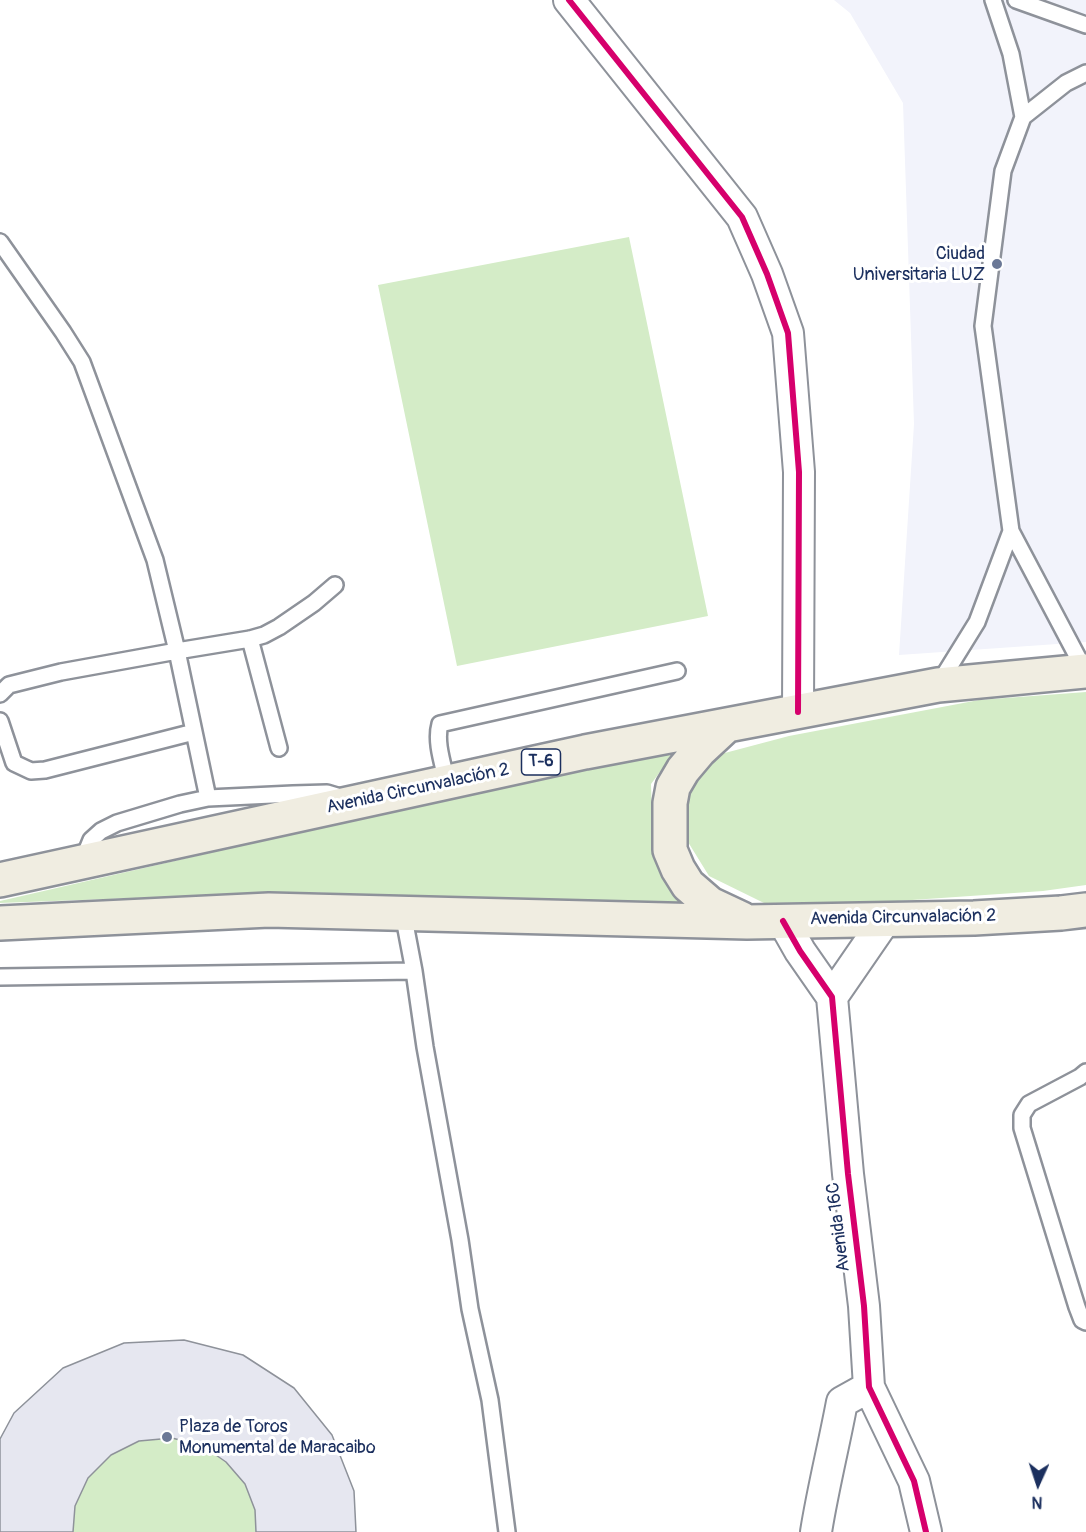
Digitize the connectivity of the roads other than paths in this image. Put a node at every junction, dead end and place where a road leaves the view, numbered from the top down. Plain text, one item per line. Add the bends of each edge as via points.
1 (569, 0) edge
2 (993, 0) edge
3 (1016, 0) edge
4 (1086, 25) edge
5 (1086, 73) edge
6 (1023, 117) junction
7 (0, 242) edge
8 (1011, 531) junction
9 (335, 585) dead end
10 (250, 639) junction
11 (177, 651) junction
12 (677, 671) dead end
13 (1085, 671) edge
14 (938, 684) junction
15 (0, 694) edge
16 (798, 712) junction
17 (0, 722) edge
18 (727, 725) junction
19 (194, 732) junction
20 (279, 748) dead end
21 (447, 782) junction
22 (208, 798) junction
23 (361, 801) junction
24 (82, 862) junction
25 (0, 880) edge
26 (1086, 910) edge
27 (403, 913) junction
28 (885, 920) junction
29 (783, 921) junction
30 (747, 922) junction
31 (0, 923) edge
32 (414, 971) junction
33 (0, 977) edge
34 (832, 997) junction
35 (1086, 1072) edge
36 (1086, 1322) edge
37 (869, 1387) junction
38 (507, 1532) edge
39 (816, 1532) edge
40 (926, 1532) edge

1 - 16 street via 742,217 788,333 799,472
2 - 6 lane via 1011,54
3 - 4 lane
5 - 6 lane via 1066,82
6 - 8 lane via 1003,171 983,326
7 - 11 lane via 82,362 155,560
8 - 13 lane
8 - 14 lane via 977,622
9 - 10 lane via 279,627
10 - 11 lane
10 - 20 lane
11 - 15 lane via 61,672 9,685
11 - 19 lane
12 - 21 lane via 440,724 440,751
13 - 14 highway, Avenida Circunvalación 2 / T-6
14 - 16 highway, Avenida Circunvalación 2 / T-6
16 - 18 highway, Avenida Circunvalación 2 / T-6
17 - 19 lane via 14,763 31,771
18 - 21 highway, Avenida Circunvalación 2 / T-6
18 - 30 highway via 699,751 673,788 670,850 688,885 710,904
19 - 22 lane
21 - 23 highway, Avenida Circunvalación 2 / T-6
22 - 23 lane via 327,793
22 - 24 lane via 135,817 101,831 91,840
23 - 24 highway, Avenida Circunvalación 2 / T-6
24 - 25 highway, Avenida Circunvalación 2 / T-6
26 - 28 highway, Avenida Circunvalación 2
27 - 30 highway, Avenida Circunvalación 2
27 - 31 highway, Avenida Circunvalación 2 via 269,910
27 - 32 lane
28 - 29 highway, Avenida Circunvalación 2
28 - 34 street
29 - 30 highway, Avenida Circunvalación 2
29 - 34 street, Avenida 16C
32 - 33 lane
32 - 38 lane via 470,1309 490,1400
34 - 37 street, Avenida 16C
35 - 36 lane via 1029,1104 1022,1114 1022,1128 1077,1307
37 - 39 street via 842,1402
37 - 40 street, Avenida 16C via 914,1481

